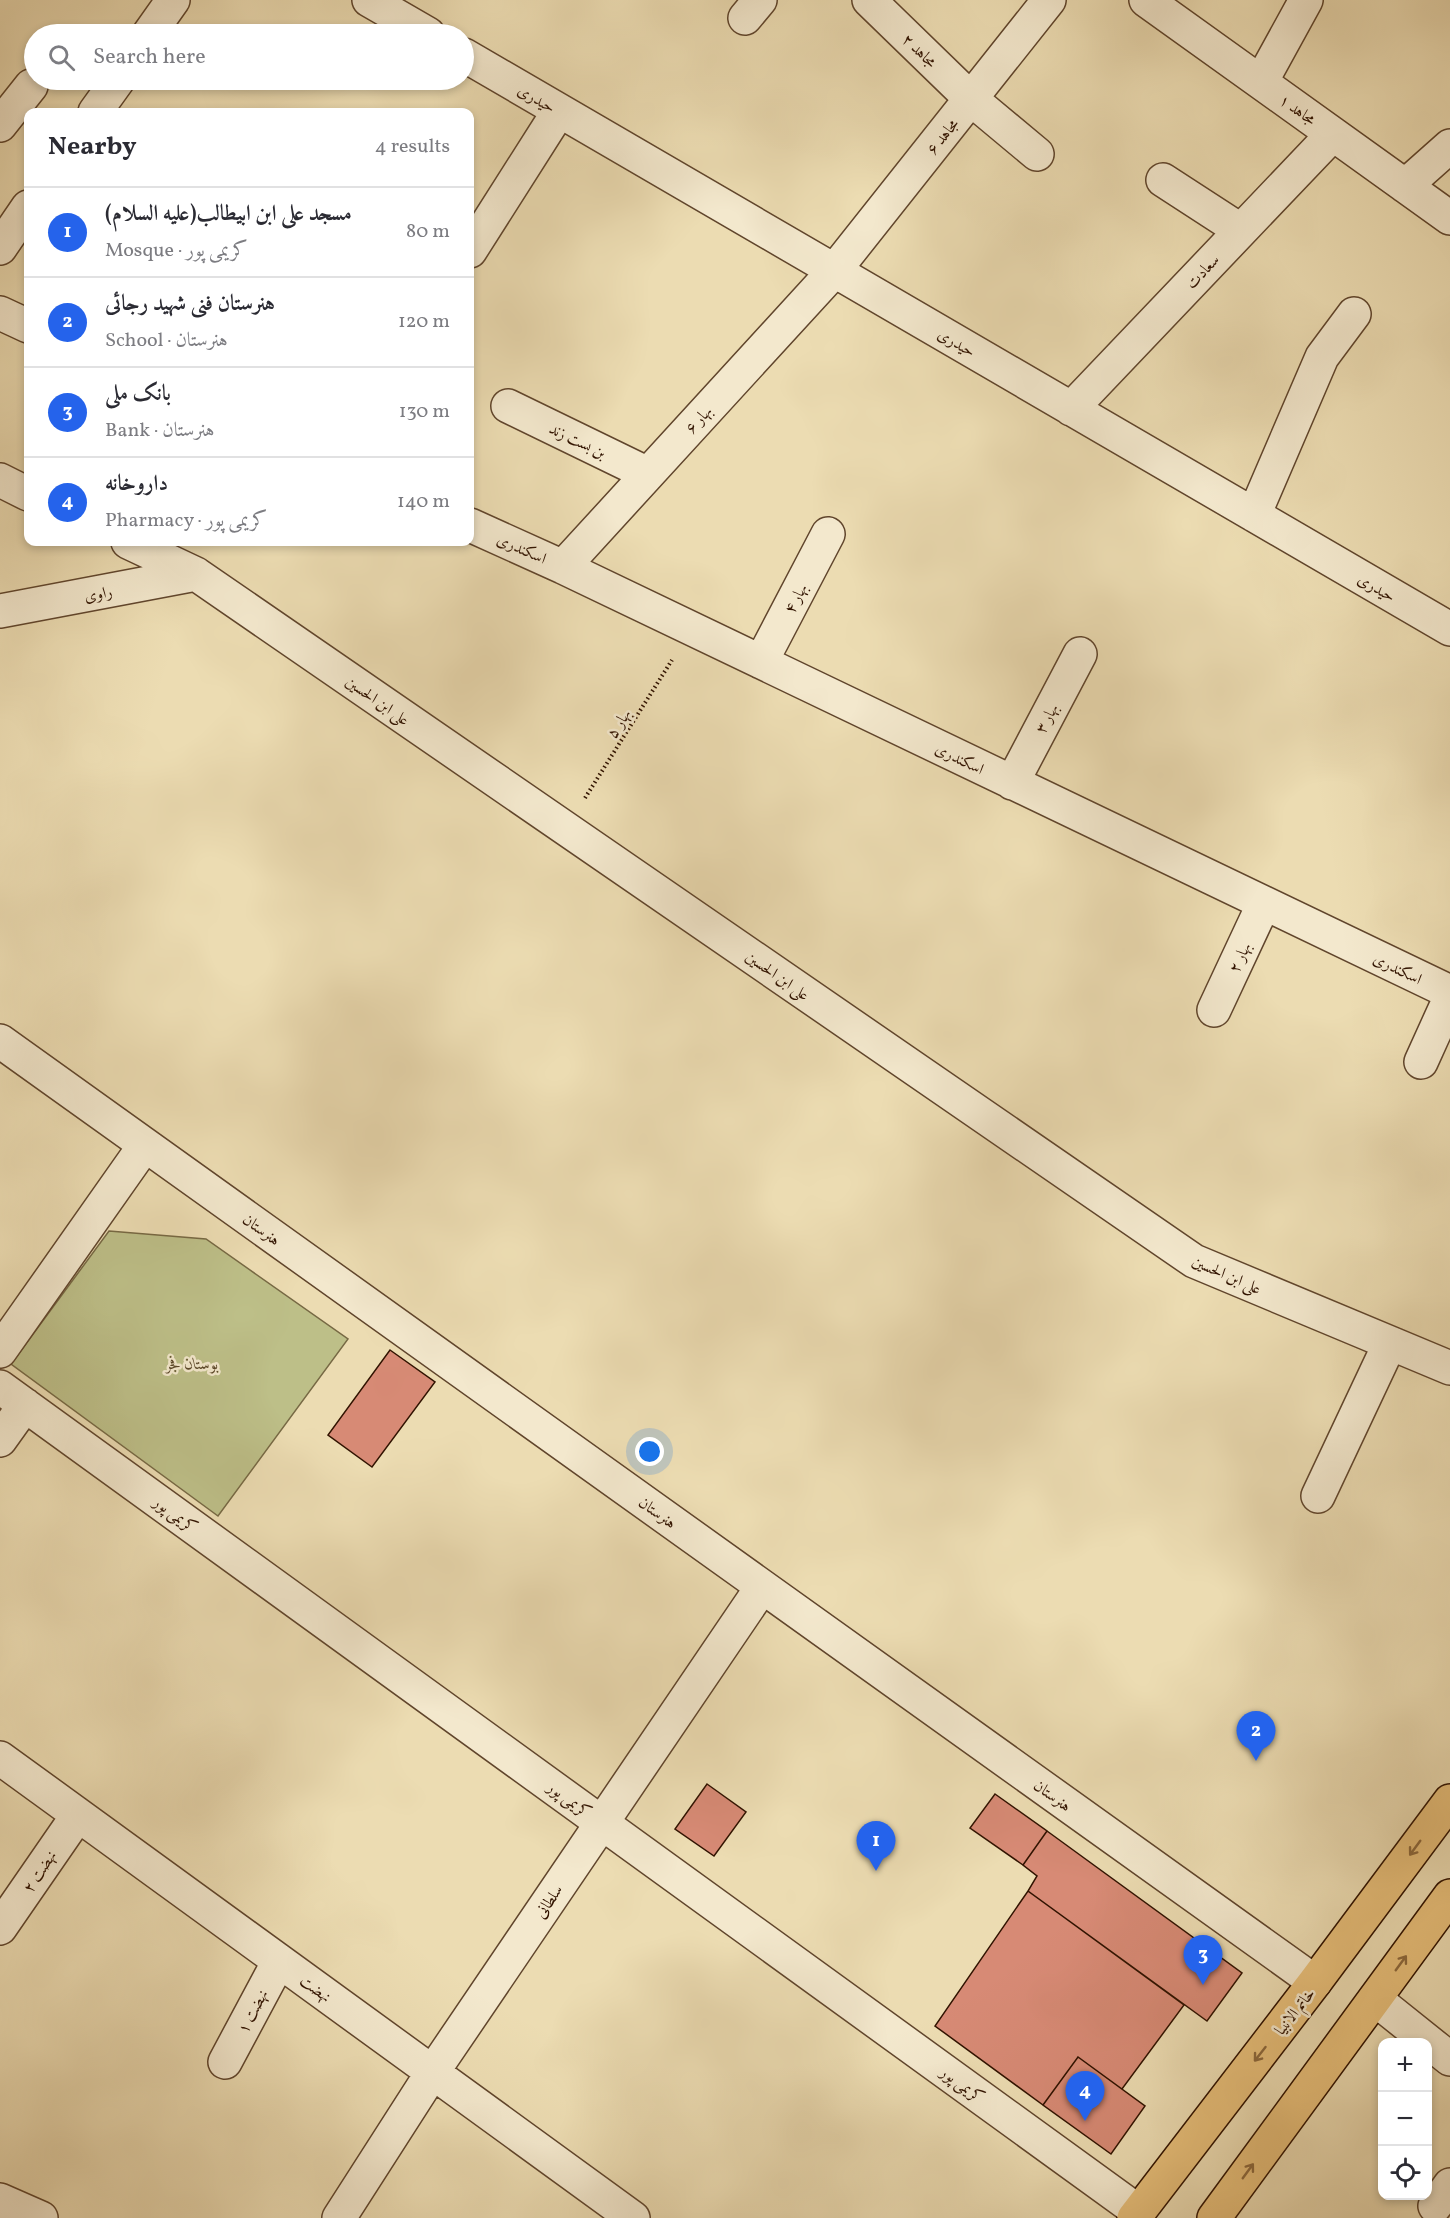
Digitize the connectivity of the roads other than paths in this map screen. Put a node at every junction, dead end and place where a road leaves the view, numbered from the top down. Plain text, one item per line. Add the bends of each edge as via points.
1 (173, 0) edge
2 (869, 0) edge
3 (1049, 0) edge
4 (1146, 0) edge
5 (1306, 0) edge
6 (376, 2) edge
7 (156, 24) edge
8 (412, 24) edge
9 (474, 61) edge
10 (1261, 82) junction
11 (28, 90) edge
12 (111, 90) edge
13 (971, 99) junction
14 (98, 108) edge
15 (559, 111) junction
16 (0, 125) edge
17 (1333, 134) junction
18 (1450, 146) edge
19 (1037, 154) dead end
20 (1163, 180) dead end
21 (1405, 186) junction
22 (24, 213) edge
23 (1450, 218) edge
24 (1240, 230) junction
25 (474, 245) edge
26 (0, 248) edge
27 (834, 271) junction
28 (0, 313) edge
29 (1354, 314) dead end
30 (24, 324) edge
31 (508, 406) dead end
32 (1071, 409) junction
33 (648, 474) junction
34 (0, 480) edge
35 (24, 492) edge
36 (1254, 515) junction
37 (474, 527) edge
38 (828, 534) dead end
39 (136, 546) edge
40 (563, 567) junction
41 (196, 574) junction
42 (0, 611) edge
43 (1450, 629) edge
44 (1080, 654) dead end
45 (761, 662) junction
46 (1012, 783) junction
47 (1264, 903) junction
48 (1450, 992) edge
49 (1450, 998) edge
50 (1214, 1010) dead end
51 (0, 1041) edge
52 (1421, 1062) dead end
53 (145, 1145) junction
54 (1390, 1343) junction
55 (0, 1351) edge
56 (1450, 1368) edge
57 (13, 1396) edge
58 (0, 1440) edge
59 (1318, 1496) dead end
60 (762, 1587) junction
61 (0, 1758) edge
62 (1450, 1801) edge
63 (78, 1815) junction
64 (602, 1822) junction
65 (1450, 1896) edge
66 (0, 1928) edge
67 (279, 1961) junction
68 (1315, 1983) junction
69 (1375, 1999) junction
70 (1450, 2059) edge
71 (225, 2062) dead end
72 (432, 2073) junction
73 (1, 2202) edge
74 (1136, 2215) edge
75 (41, 2218) edge
76 (339, 2218) edge
77 (633, 2218) edge
78 (1214, 2218) edge

1 - 7 street
2 - 13 street, مجاهد ۲
3 - 13 street, مجاهد ۶
4 - 10 street, مجاهد ۱
5 - 10 street
6 - 8 street
9 - 15 street, حیدری
10 - 17 street, مجاهد ۱
11 - 16 street
12 - 14 street
13 - 19 street, مجاهد ۲
13 - 27 street, مجاهد ۶
15 - 25 street
15 - 27 street, حیدری
17 - 21 street, مجاهد ۱
17 - 24 street, سعادت
18 - 21 street
20 - 24 street
21 - 23 street, مجاهد ۱
22 - 26 street
24 - 32 street, سعادت
27 - 32 street, حیدری
27 - 33 street, بهار ۶
28 - 30 street
29 - 36 street via 1322,357
31 - 33 street, بن بست زند
32 - 36 street, حیدری
33 - 40 street, بهار ۶
34 - 35 street
36 - 43 street, حیدری
37 - 40 street, اسکندری
38 - 45 street, بهار ۴
39 - 41 street, علی ابن الحسین
40 - 45 street, اسکندری
41 - 42 street, راوی
41 - 54 street, علی ابن الحسین via 1194,1261
44 - 46 street, بهار ۳
45 - 46 street, اسکندری
46 - 47 street, اسکندری
47 - 48 street, اسکندری
47 - 50 street, بهار ۲
49 - 52 street
51 - 53 street, هنرستان
53 - 55 street
53 - 60 street, هنرستان
54 - 56 street, علی ابن الحسین
54 - 59 street
57 - 58 street
57 - 64 street, کریمی پور
60 - 64 street, سلطانی
60 - 68 street, هنرستان
61 - 63 street, نهضت
62 -> 68 main road, خاتم الانبیا
63 - 66 street, نهضت ۲
63 - 67 street, نهضت
64 - 72 street, سلطانی
64 - 74 street, کریمی پور
69 -> 65 main road
67 - 71 street, نهضت ۱
67 - 72 street, نهضت
68 -> 74 main road, خاتم الانبیا
69 - 70 street
78 -> 69 main road
72 - 76 street, سلطانی
72 - 77 street, نهضت
73 - 75 street

